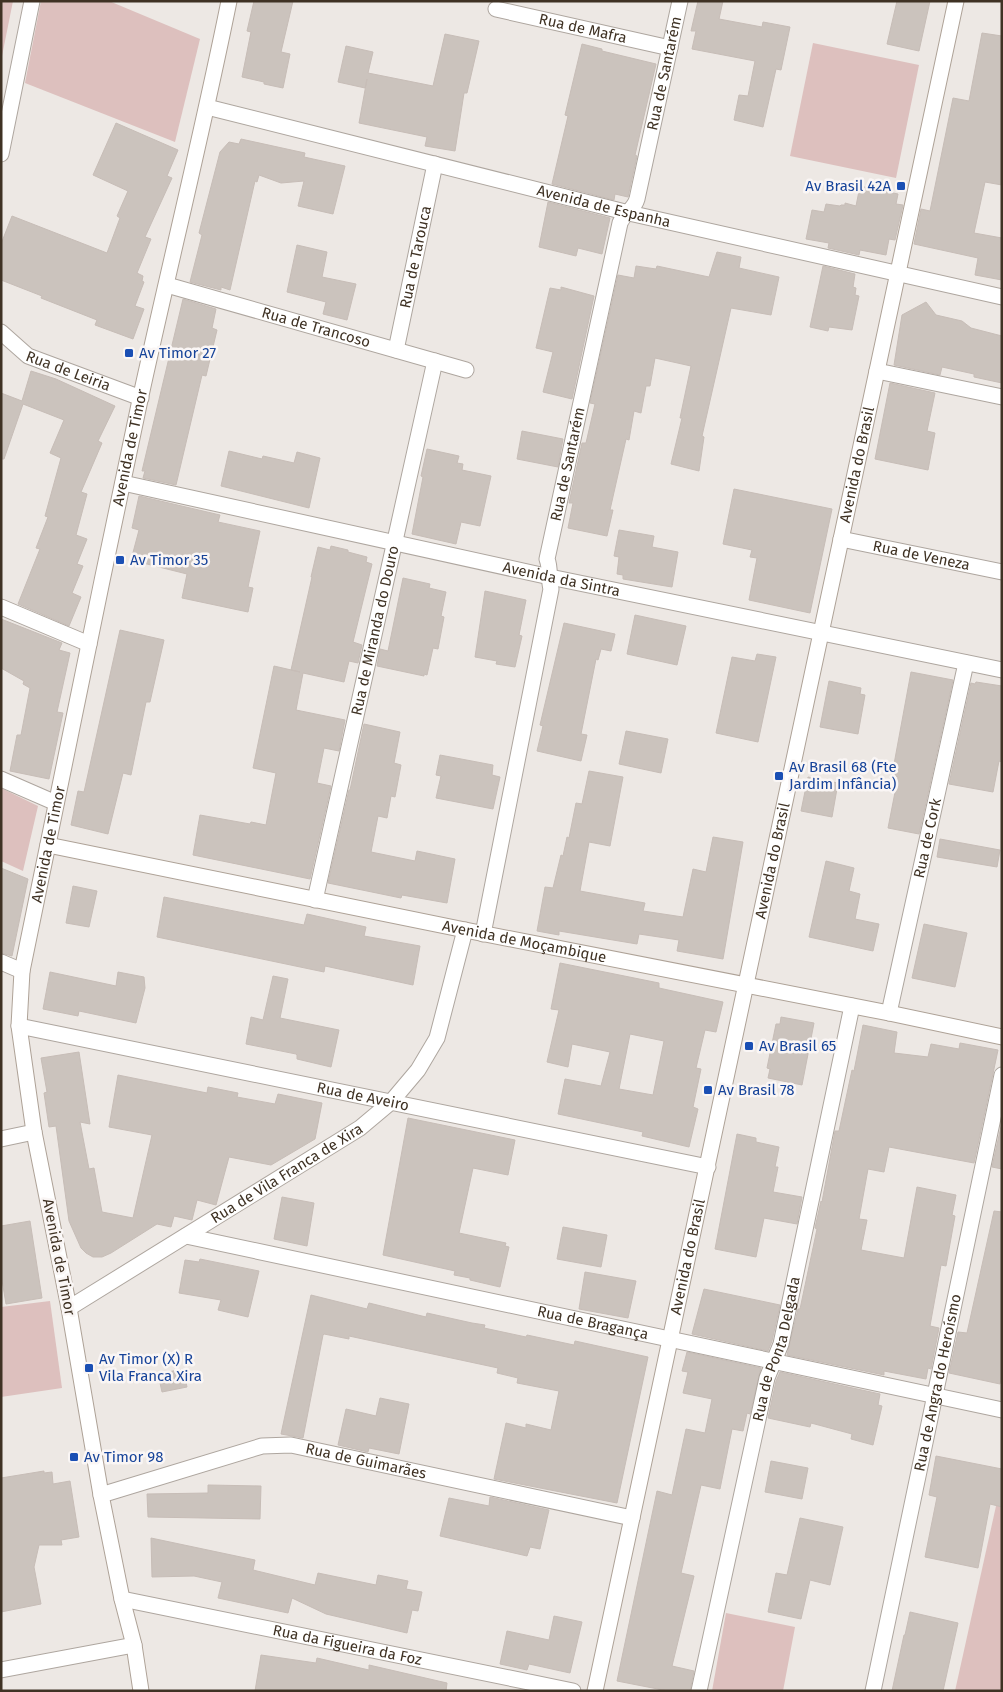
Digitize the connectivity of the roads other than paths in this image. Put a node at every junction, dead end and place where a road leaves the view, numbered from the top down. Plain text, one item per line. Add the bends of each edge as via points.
1 (32, 1) edge
2 (229, 1) edge
3 (680, 1) edge
4 (956, 1) edge
5 (496, 9) dead end
6 (670, 48) junction
7 (207, 107) junction
8 (1, 154) edge
9 (435, 164) junction
10 (628, 213) junction
11 (897, 274) junction
12 (167, 285) junction
13 (1002, 297) edge
14 (1, 332) edge
15 (396, 350) junction
16 (435, 361) junction
17 (466, 370) dead end
18 (877, 371) junction
19 (1002, 397) edge
20 (141, 398) junction
21 (123, 483) junction
22 (841, 539) junction
23 (395, 542) junction
24 (1002, 572) edge
25 (550, 577) junction
26 (1, 607) edge
27 (822, 632) junction
28 (89, 644) junction
29 (966, 663) junction
30 (1002, 670) edge
31 (1, 779) edge
32 (56, 803) junction
33 (48, 845) junction
34 (315, 900) junction
35 (465, 930) junction
36 (482, 934) junction
37 (1, 962) edge
38 (22, 971) junction
39 (746, 986) junction
40 (852, 1006) junction
41 (889, 1013) junction
42 (19, 1026) junction
43 (1002, 1037) edge
44 (1002, 1075) edge
45 (391, 1102) junction
46 (34, 1132) junction
47 (1, 1139) edge
48 (708, 1168) junction
49 (186, 1236) junction
50 (69, 1308) junction
51 (671, 1339) junction
52 (775, 1361) junction
53 (935, 1396) junction
54 (1002, 1410) edge
55 (102, 1495) junction
56 (632, 1518) junction
57 (122, 1599) junction
58 (134, 1646) junction
59 (1, 1670) edge
60 (142, 1691) edge
61 (573, 1691) edge
62 (595, 1691) edge
63 (699, 1691) edge
64 (873, 1691) edge

1 - 8 street
2 - 7 street, Avenida de Timor
3 - 6 street, Rua de Santarém
4 - 11 street, Avenida do Brasil
5 - 6 street, Rua de Mafra
6 - 10 street, Rua de Santarém via 637,199
7 - 9 street, Avenida de Espanha
7 - 12 street, Avenida de Timor
9 - 10 street, Avenida de Espanha
9 - 15 street, Rua de Tarouca
10 - 11 street, Avenida de Espanha
10 - 25 street, Rua de Santarém via 620,223 547,559
11 - 13 street, Avenida de Espanha
11 - 18 street, Avenida do Brasil
12 - 15 street, Rua de Trancoso
12 - 20 street, Avenida de Timor
14 - 20 street, Rua de Leiria via 28,356
15 - 16 street, Rua de Trancoso
16 - 17 street, Rua de Trancoso
16 - 23 street, Rua de Miranda do Douro
18 - 19 street
18 - 22 street, Avenida do Brasil
20 - 21 street, Avenida de Timor
21 - 23 street, Avenida da Sintra
21 - 28 street, Avenida de Timor
22 - 24 street, Rua de Veneza
22 - 27 street, Avenida do Brasil
23 - 25 street, Avenida da Sintra
23 - 34 street, Rua de Miranda do Douro
25 - 27 street, Avenida da Sintra
25 - 36 street, Rua de Santarém via 551,589
26 - 28 street
27 - 29 street, Avenida da Sintra
27 - 39 street, Avenida do Brasil
28 - 32 street, Avenida de Timor
29 - 30 street, Avenida da Sintra
29 - 41 street, Rua de Cork
31 - 32 street
32 - 33 street, Avenida de Timor
33 - 34 street, Avenida de Moçambique
33 - 38 street, Avenida de Timor
34 - 35 street, Avenida de Moçambique
35 - 36 street, Avenida de Moçambique
35 - 45 street, Rua de Vila Franca de Xira via 436,1038 418,1070
36 - 39 street, Avenida de Moçambique
37 - 38 street
38 - 42 street, Avenida de Timor
39 - 40 street, Avenida de Moçambique
39 - 48 street, Avenida do Brasil
40 - 41 street, Avenida de Moçambique
40 - 52 street, Rua de Ponta Delgada
41 - 43 street, Avenida de Moçambique
42 - 45 street, Rua de Aveiro
42 - 46 street, Avenida de Timor
44 - 53 street, Rua de Angra do Heroísmo
45 - 48 street, Rua de Aveiro
45 - 49 street, Rua de Vila Franca de Xira via 360,1128
46 - 47 street
46 - 50 street, Avenida de Timor
48 - 51 street, Avenida do Brasil
49 - 50 street, Rua de Vila Franca de Xira
49 - 51 street, Rua de Bragança
50 - 55 street, Avenida de Timor
51 - 52 street, Rua de Bragança
51 - 56 street, Avenida do Brasil
52 - 53 street, Rua de Bragança
52 - 63 street, Rua de Ponta Delgada via 767,1378
53 - 54 street, Rua de Bragança
53 - 64 street, Rua de Angra do Heroísmo
55 - 56 street, Rua de Guimarães via 262,1446 291,1445
55 - 57 street, Avenida de Timor
56 - 62 street, Avenida do Brasil
57 - 58 street, Avenida de Timor
57 - 61 street, Rua da Figueira da Foz
58 - 59 street
58 - 60 street, Avenida de Timor

